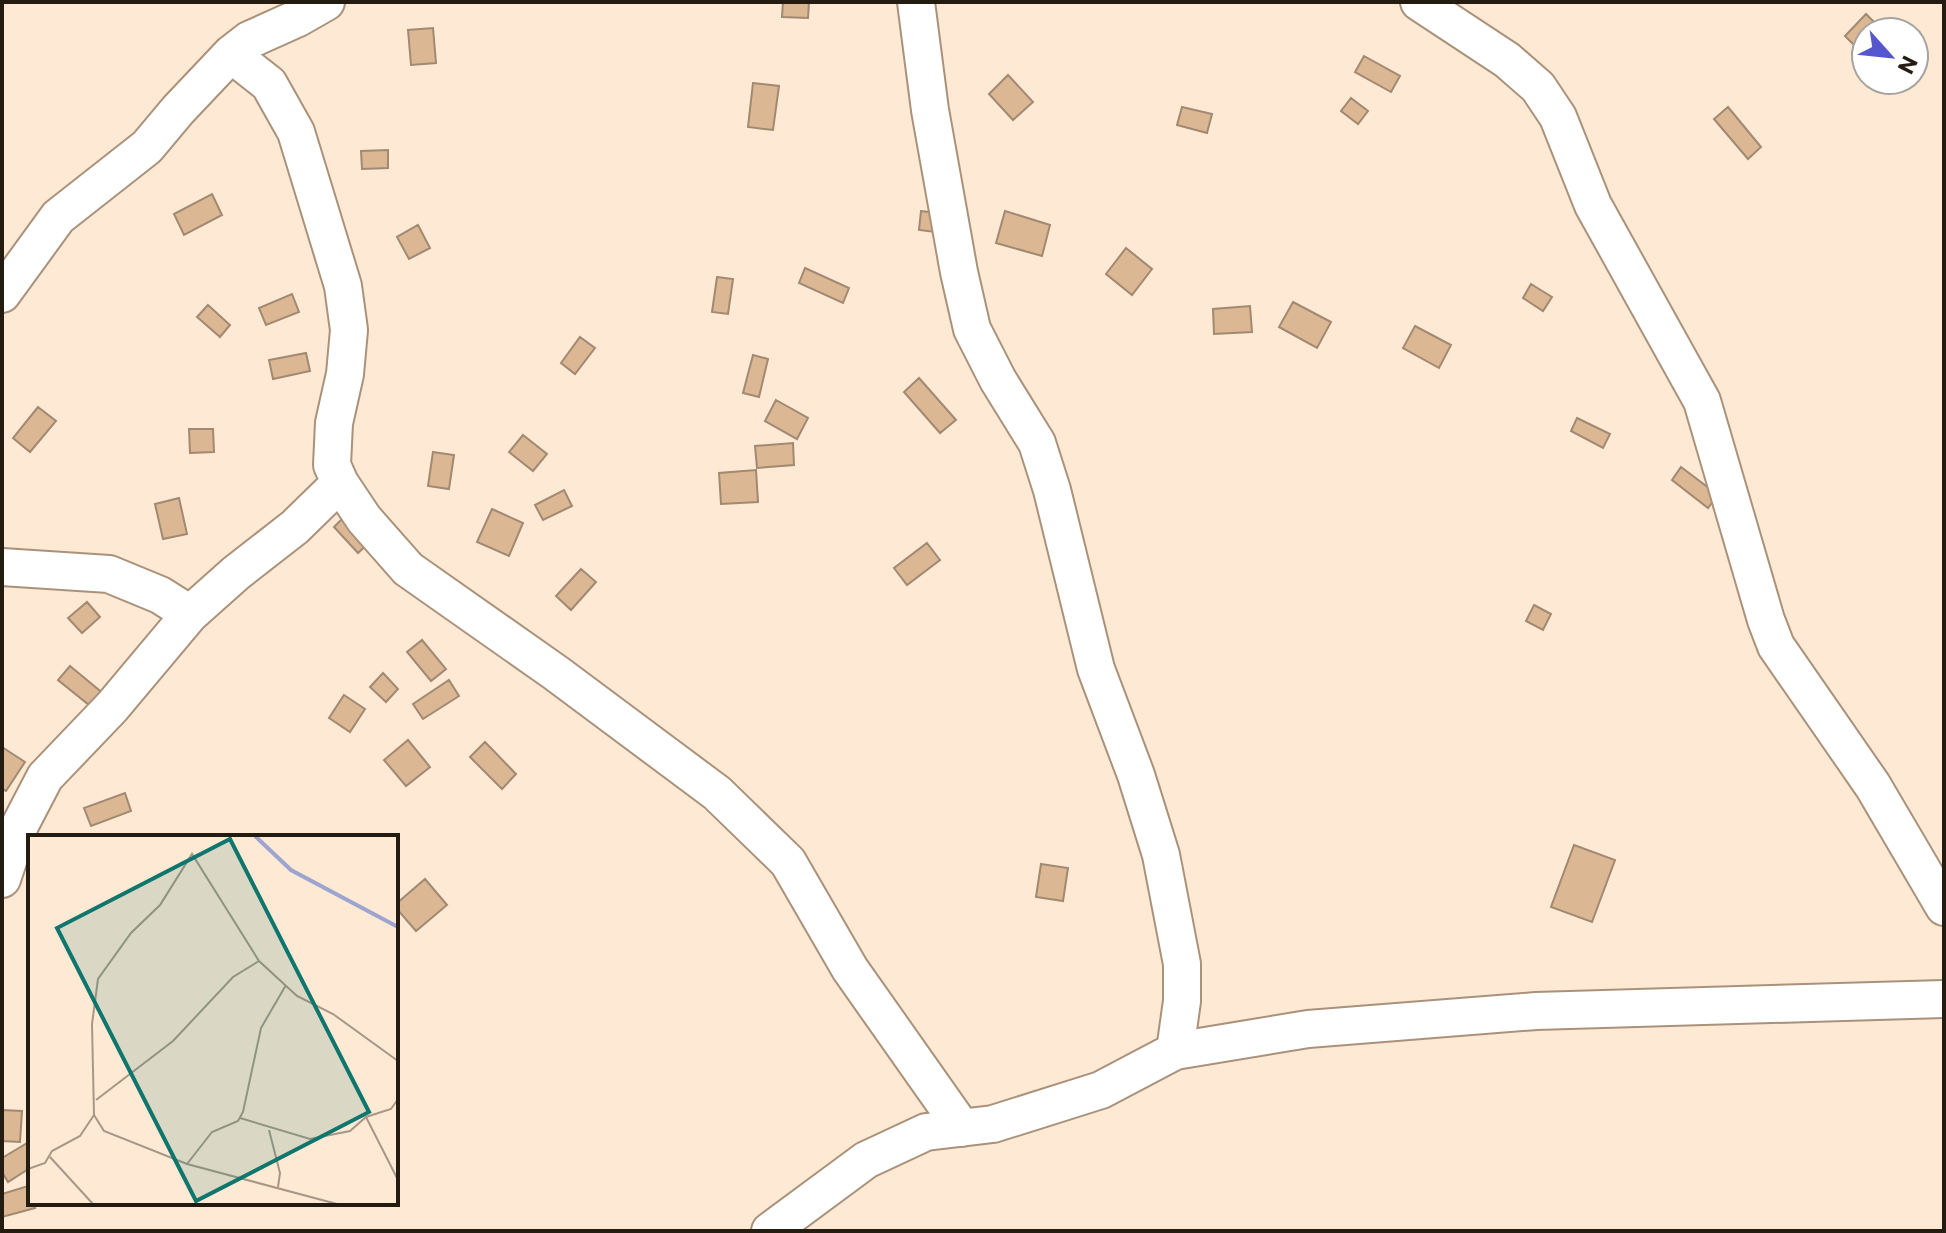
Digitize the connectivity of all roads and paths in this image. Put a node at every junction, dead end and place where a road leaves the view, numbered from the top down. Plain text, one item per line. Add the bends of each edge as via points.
1 (326, 2) edge
2 (916, 2) edge
3 (1419, 2) edge
4 (231, 54) junction
5 (2, 294) edge
6 (340, 483) junction
7 (2, 567) edge
8 (190, 614) junction
9 (2, 879) edge
10 (1944, 907) edge
11 (1944, 999) edge
12 (1175, 1051) junction
13 (962, 1128) junction
14 (770, 1231) edge

1 - 4 street
2 - 12 street via 930,110 972,329 1037,443 1096,669 1161,855 1182,964
3 - 10 street via 1507,60 1538,87 1558,117 1593,205 1702,401 1776,646 1873,786
4 - 5 street via 147,147 58,217
4 - 6 street via 269,84 296,132 343,286 349,330 332,465
6 - 8 street
6 - 13 street via 408,569 717,793 788,862 850,969
7 - 8 street via 109,574
8 - 9 street via 45,777 20,825
11 - 12 street via 1536,1011 1308,1029
12 - 13 street via 1101,1090 993,1124
13 - 14 street via 926,1132 866,1160

